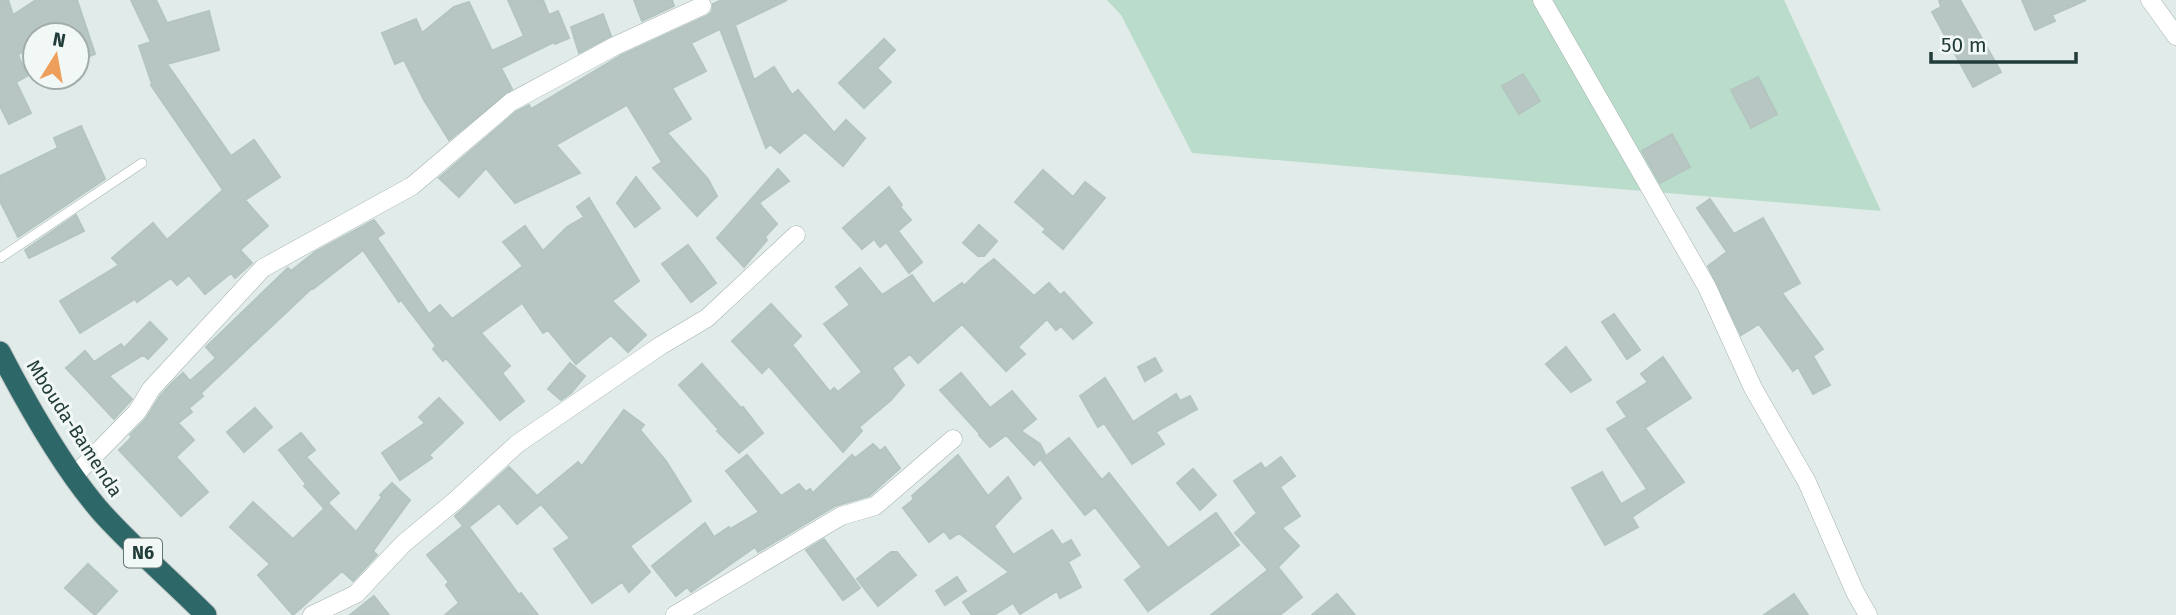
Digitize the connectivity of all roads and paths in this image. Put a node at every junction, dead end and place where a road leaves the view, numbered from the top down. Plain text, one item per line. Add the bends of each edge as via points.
1 (1542, 0) edge
2 (2150, 0) edge
3 (702, 6) dead end
4 (2176, 36) edge
5 (142, 163) dead end
6 (796, 235) dead end
7 (0, 258) edge
8 (0, 352) edge
9 (953, 439) dead end
10 (75, 475) junction
11 (206, 615) edge
12 (312, 615) edge
13 (675, 615) edge
14 (1868, 615) edge

1 - 14 street via 1707,287 1753,388 1807,482
2 - 4 street
3 - 10 street via 511,102 412,186 263,268 151,389 137,412
5 - 7 lane
6 - 12 street via 707,318 517,444 404,543 356,594
8 - 10 highway, Mbouda-Bamenda / N6 via 22,395
9 - 13 street via 875,506 841,516
10 - 11 highway, Mbouda-Bamenda / N6 via 103,513

